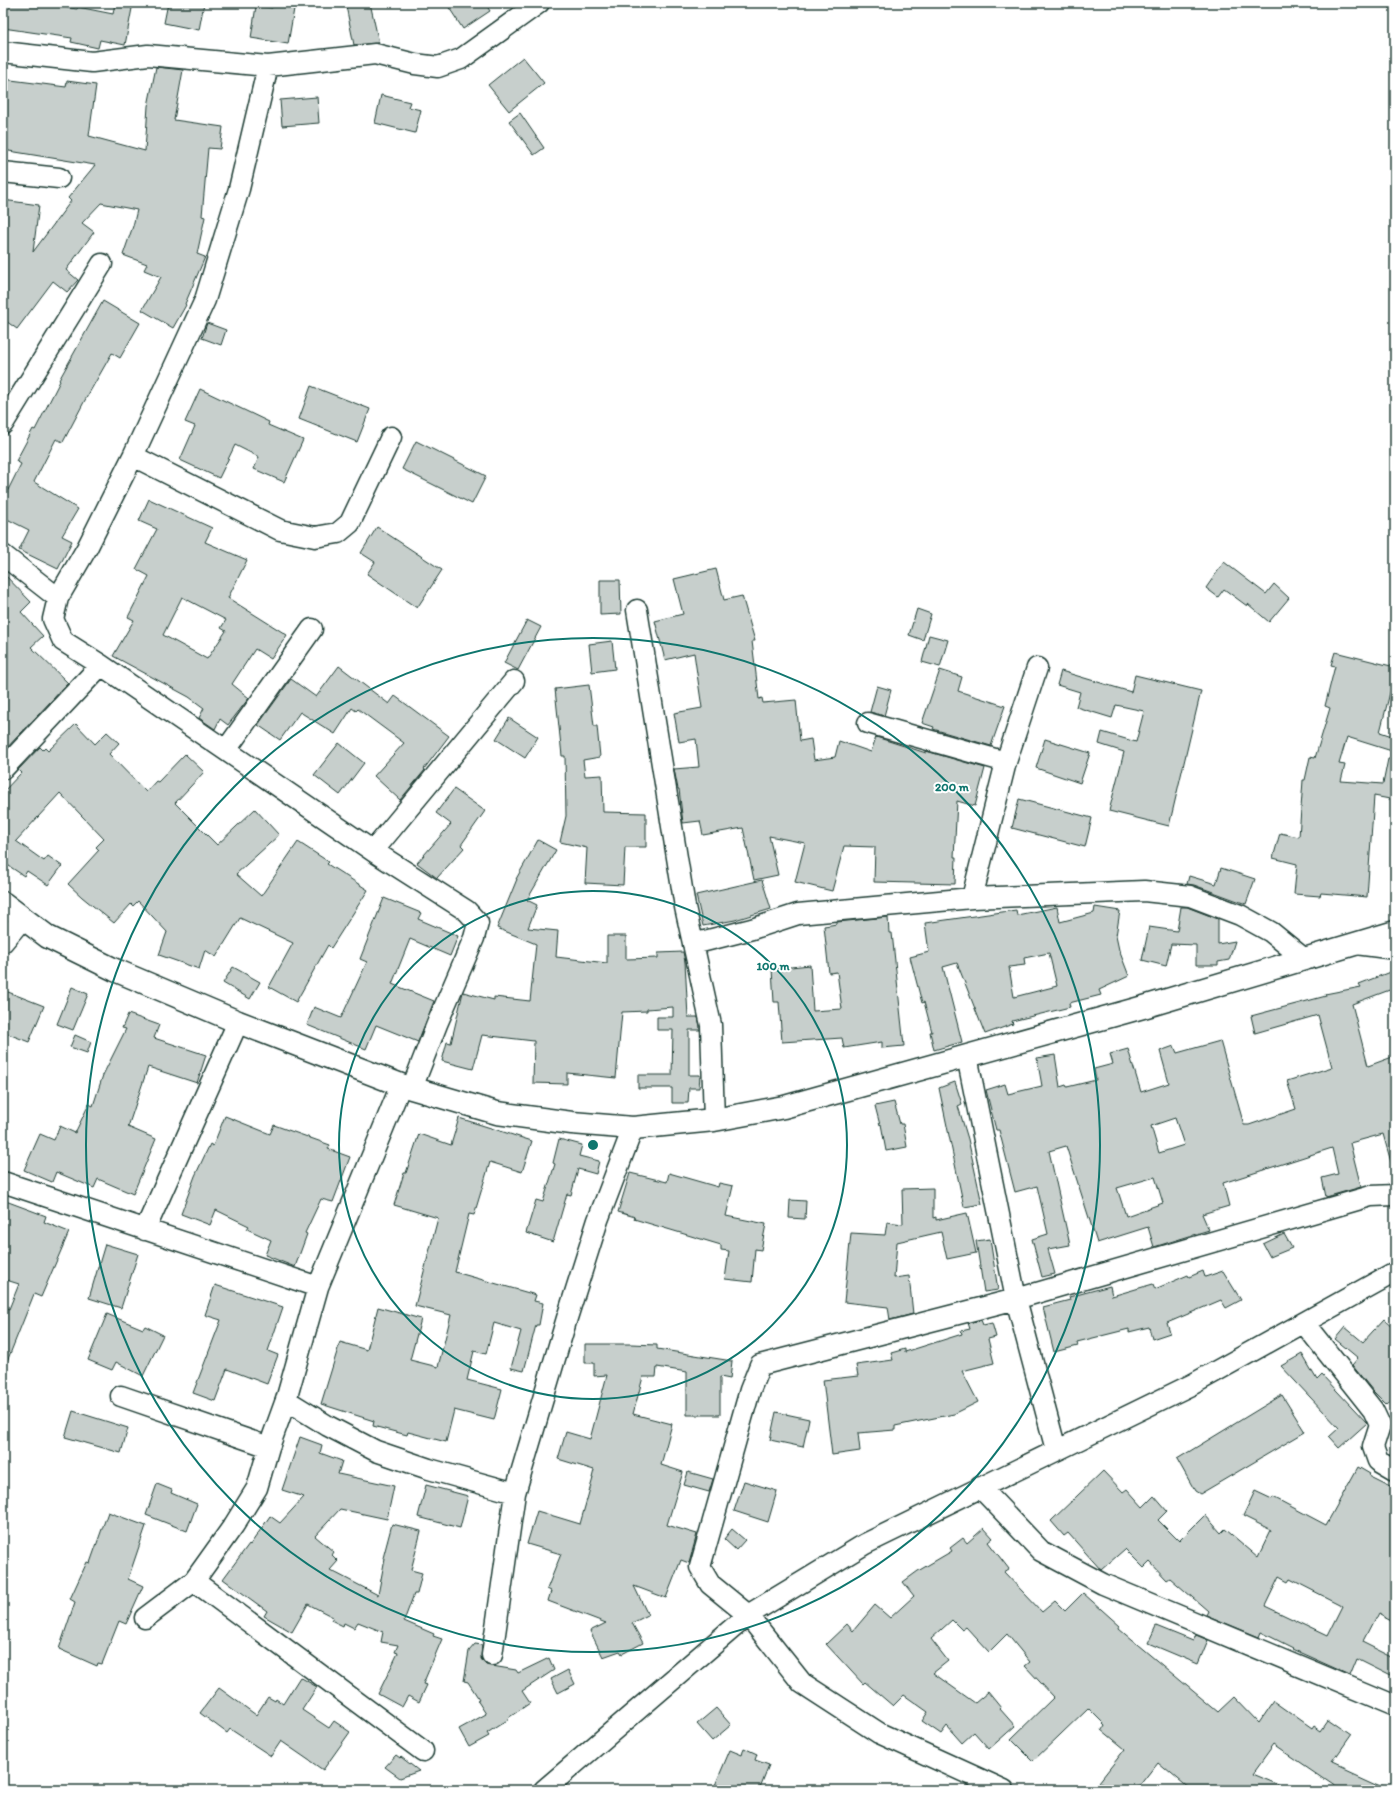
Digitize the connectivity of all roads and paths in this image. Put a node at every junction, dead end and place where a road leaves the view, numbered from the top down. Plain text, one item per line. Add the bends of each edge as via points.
1 (539, 3) edge
2 (3, 52) edge
3 (268, 66) junction
4 (3, 172) edge
5 (58, 178) dead end
6 (102, 264) dead end
7 (3, 424) edge
8 (391, 437) dead end
9 (133, 456) junction
10 (3, 555) edge
11 (58, 598) junction
12 (637, 610) dead end
13 (312, 629) dead end
14 (101, 665) junction
15 (1037, 668) dead end
16 (514, 681) dead end
17 (868, 723) dead end
18 (226, 750) junction
19 (1006, 762) junction
20 (3, 769) edge
21 (373, 851) junction
22 (972, 898) junction
23 (3, 903) edge
24 (23, 918) junction
25 (1395, 932) edge
26 (3, 942) edge
27 (693, 944) junction
28 (1356, 944) junction
29 (1395, 949) edge
30 (1303, 958) junction
31 (238, 1022) junction
32 (967, 1056) junction
33 (407, 1087) junction
34 (714, 1120) junction
35 (633, 1128) junction
36 (3, 1182) edge
37 (1395, 1195) edge
38 (145, 1230) junction
39 (1395, 1272) edge
40 (318, 1288) junction
41 (1016, 1299) junction
42 (1304, 1323) junction
43 (121, 1396) dead end
44 (286, 1400) junction
45 (269, 1446) junction
46 (1056, 1450) junction
47 (1395, 1472) edge
48 (980, 1487) junction
49 (515, 1493) junction
50 (194, 1581) junction
51 (748, 1615) junction
52 (145, 1618) dead end
53 (492, 1655) dead end
54 (1395, 1706) edge
55 (423, 1751) dead end
56 (544, 1790) edge
57 (1004, 1790) edge

1 - 3 street via 461,60 438,67 375,54
2 - 3 street via 92,62 148,55
3 - 9 street via 239,190 205,300
4 - 5 street
6 - 7 street
8 - 9 street via 350,523 338,533 315,537 280,530
9 - 11 street via 87,548
10 - 11 street
11 - 14 street via 53,619 63,641
12 - 27 street
13 - 18 street
14 - 18 street
14 - 20 street
15 - 19 street
16 - 21 street
17 - 19 street
18 - 21 street
19 - 22 street
21 - 33 street via 467,911 478,922 474,938 437,1024
22 - 27 street via 798,914
22 - 30 street via 1144,891 1190,896 1240,915 1271,932
23 - 24 street
24 - 26 street
24 - 31 street via 48,936 115,970
25 - 28 street
27 - 34 street via 711,1025
28 - 29 street
28 - 30 street
30 - 32 street via 1147,1006
31 - 33 street
31 - 38 street
32 - 34 street via 784,1108
32 - 41 street
33 - 35 street via 497,1113
33 - 40 street
34 - 35 street
35 - 49 street via 598,1220
36 - 38 street
37 - 41 street via 1371,1196
38 - 40 street
39 - 42 street
40 - 44 street
41 - 46 street
41 - 51 street via 760,1365 750,1390 700,1567 710,1584
42 - 46 street via 1193,1384
42 - 47 street via 1373,1410 1380,1425 1373,1447 1378,1461
43 - 45 street
44 - 45 street
44 - 49 street via 376,1451
45 - 50 street via 257,1488
46 - 48 street
48 - 51 street via 865,1544
48 - 54 street via 1041,1551 1103,1584
49 - 53 street
50 - 52 street
50 - 55 street
51 - 56 street
51 - 57 street via 802,1683 879,1733

